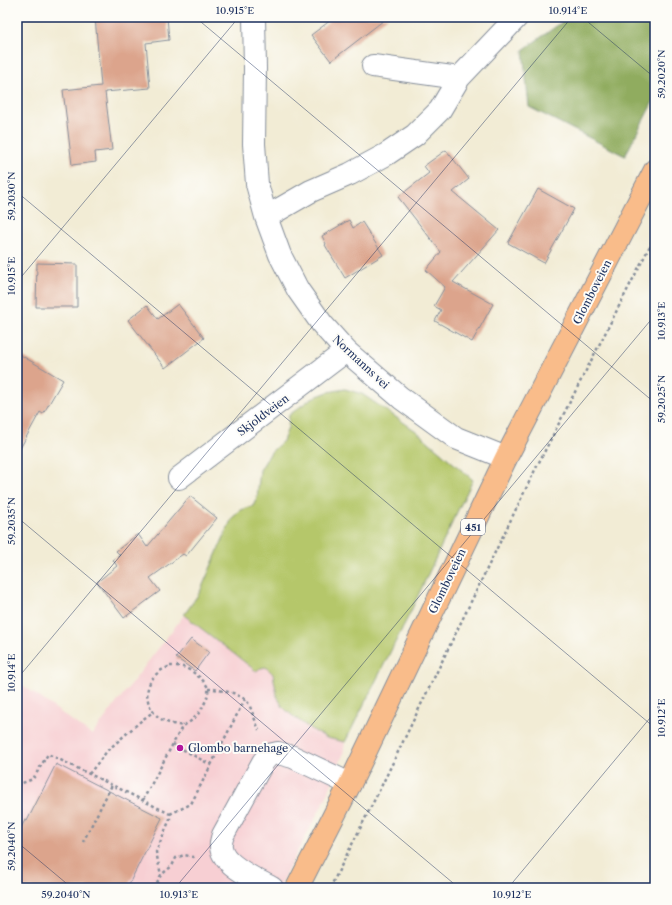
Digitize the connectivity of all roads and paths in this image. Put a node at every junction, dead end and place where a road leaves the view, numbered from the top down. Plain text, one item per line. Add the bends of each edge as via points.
1 (254, 17) edge
2 (517, 17) edge
3 (373, 66) dead end
4 (460, 78) junction
5 (655, 170) edge
6 (266, 217) junction
7 (655, 236) edge
8 (346, 351) junction
9 (506, 458) junction
10 (179, 478) dead end
11 (208, 689) junction
12 (245, 699) junction
13 (153, 712) junction
14 (183, 725) junction
15 (173, 744) junction
16 (270, 756) junction
17 (211, 765) junction
18 (89, 774) junction
19 (350, 784) junction
20 (17, 785) edge
21 (112, 785) junction
22 (143, 800) junction
23 (170, 814) junction
24 (82, 842) dead end
25 (221, 847) junction
26 (161, 875) junction
27 (154, 888) edge
28 (272, 888) edge
29 (297, 888) edge
30 (330, 888) edge

1 - 6 street, Normanns vei via 254,144 257,184
2 - 4 street
3 - 4 street
4 - 6 street via 440,110 415,135 387,154 311,191
5 - 9 main road, Glomboveien / 451
6 - 8 street, Normanns vei via 280,255 298,290 322,324
7 - 30 path via 535,470
8 - 9 street, Normanns vei via 401,398 456,438
8 - 10 street, Skjoldveien
9 - 19 main road, Glomboveien / 451
11 - 12 path via 233,693
11 - 13 path via 203,680 182,666 170,666 152,679 148,690 148,702
11 - 14 path via 207,699 201,710
12 - 16 path
12 - 17 path
13 - 14 path via 161,720
13 - 18 path via 108,750
14 - 15 path
15 - 17 path
15 - 22 path
16 - 19 street via 278,753 293,757
16 - 25 street via 263,762 223,835
17 - 23 path via 191,804
18 - 20 path via 48,754 33,779
18 - 21 path
19 - 29 main road, Glomboveien / 451
21 - 22 path
21 - 24 path
22 - 23 path
23 - 26 path via 156,852
25 - 26 path via 194,857 184,855 176,858 172,866
25 - 28 street via 226,858 242,872
26 - 27 path

